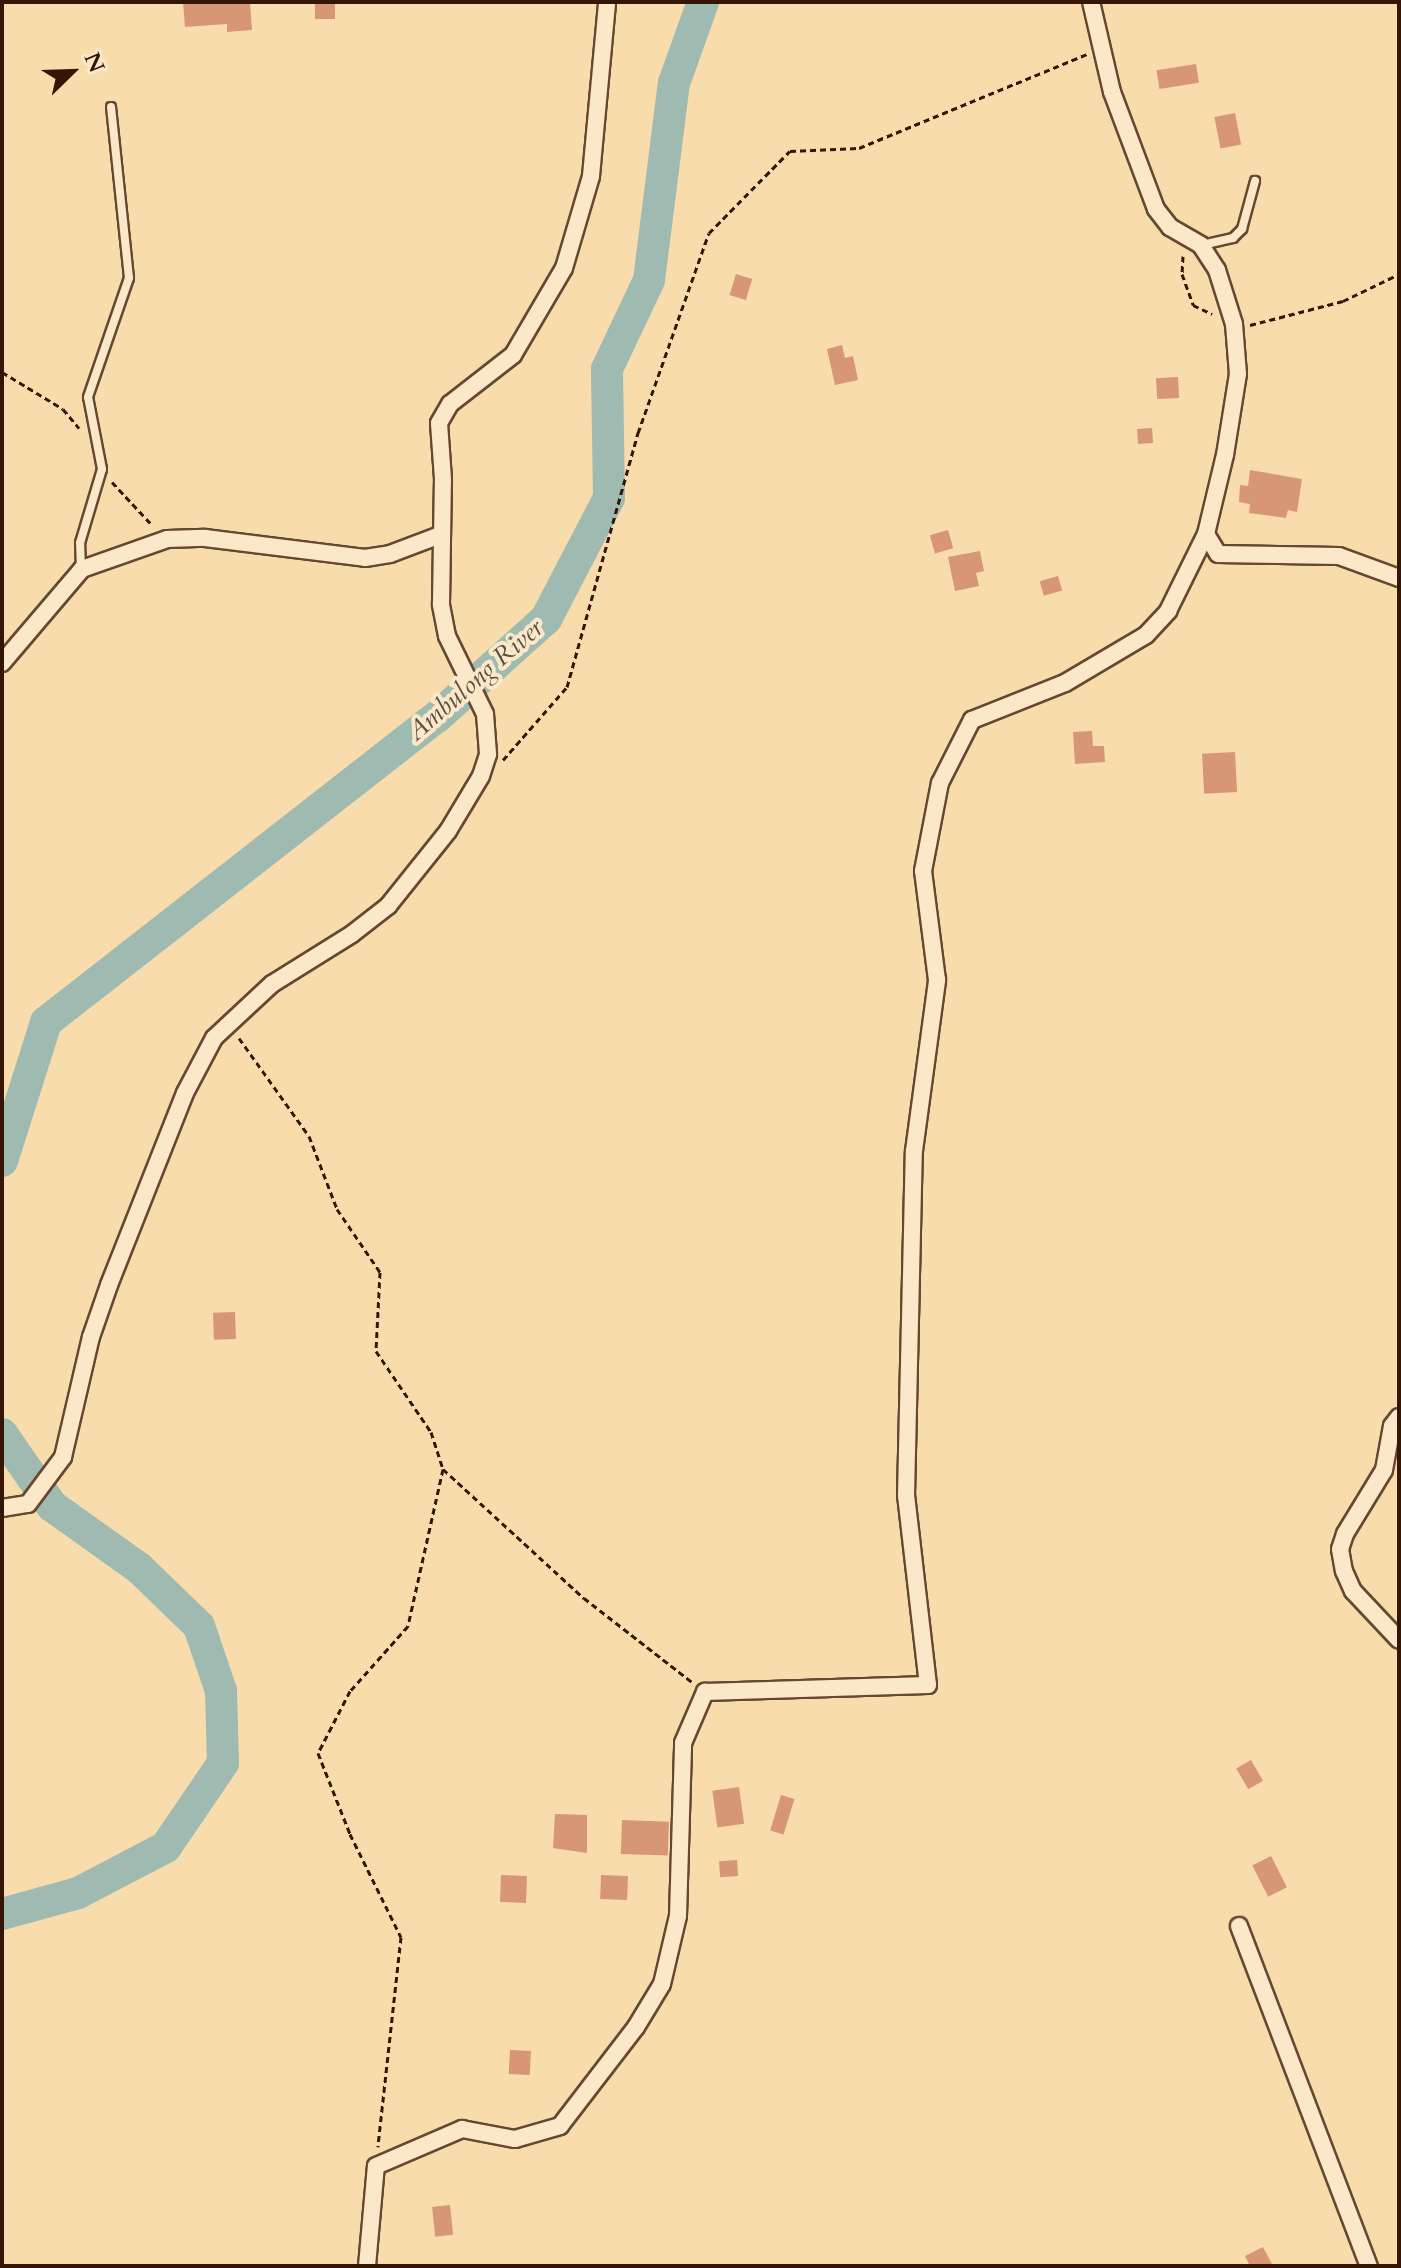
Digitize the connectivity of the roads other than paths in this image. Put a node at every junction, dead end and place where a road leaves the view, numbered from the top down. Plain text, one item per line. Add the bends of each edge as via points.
1 (607, 2) edge
2 (1091, 2) edge
3 (111, 107) dead end
4 (1255, 181) dead end
5 (1201, 245) junction
6 (1206, 534) junction
7 (440, 535) junction
8 (82, 569) junction
9 (1399, 578) edge
10 (2, 663) edge
11 (1399, 1417) edge
12 (2, 1508) edge
13 (1399, 1640) edge
14 (1239, 1926) dead end
15 (367, 2266) edge
16 (1369, 2266) edge

1 - 7 street via 591,176 579,225 564,268 513,355 443,414 438,433 443,479
2 - 5 street via 1138,166 1156,209 1183,237
3 - 8 lane via 129,278 88,397 102,469 80,543
4 - 5 lane via 1242,229 1233,238
5 - 6 street via 1217,270 1234,324 1238,374
6 - 9 street via 1218,554 1339,556
6 - 15 street via 1168,611 1146,635 1065,683 972,720 940,783 923,871 937,980 914,1151 906,1481 928,1685 705,1692 683,1743 678,1916 662,1984 560,2126 515,2139 462,2129 376,2166
7 - 8 street via 365,558 178,537
7 - 12 street via 447,636 488,732 481,776 448,831 388,906 272,984 208,1047 109,1285 59,1463 28,1504
8 - 10 street
11 - 13 street via 1392,1426 1384,1470 1340,1549 1353,1591
14 - 16 street

